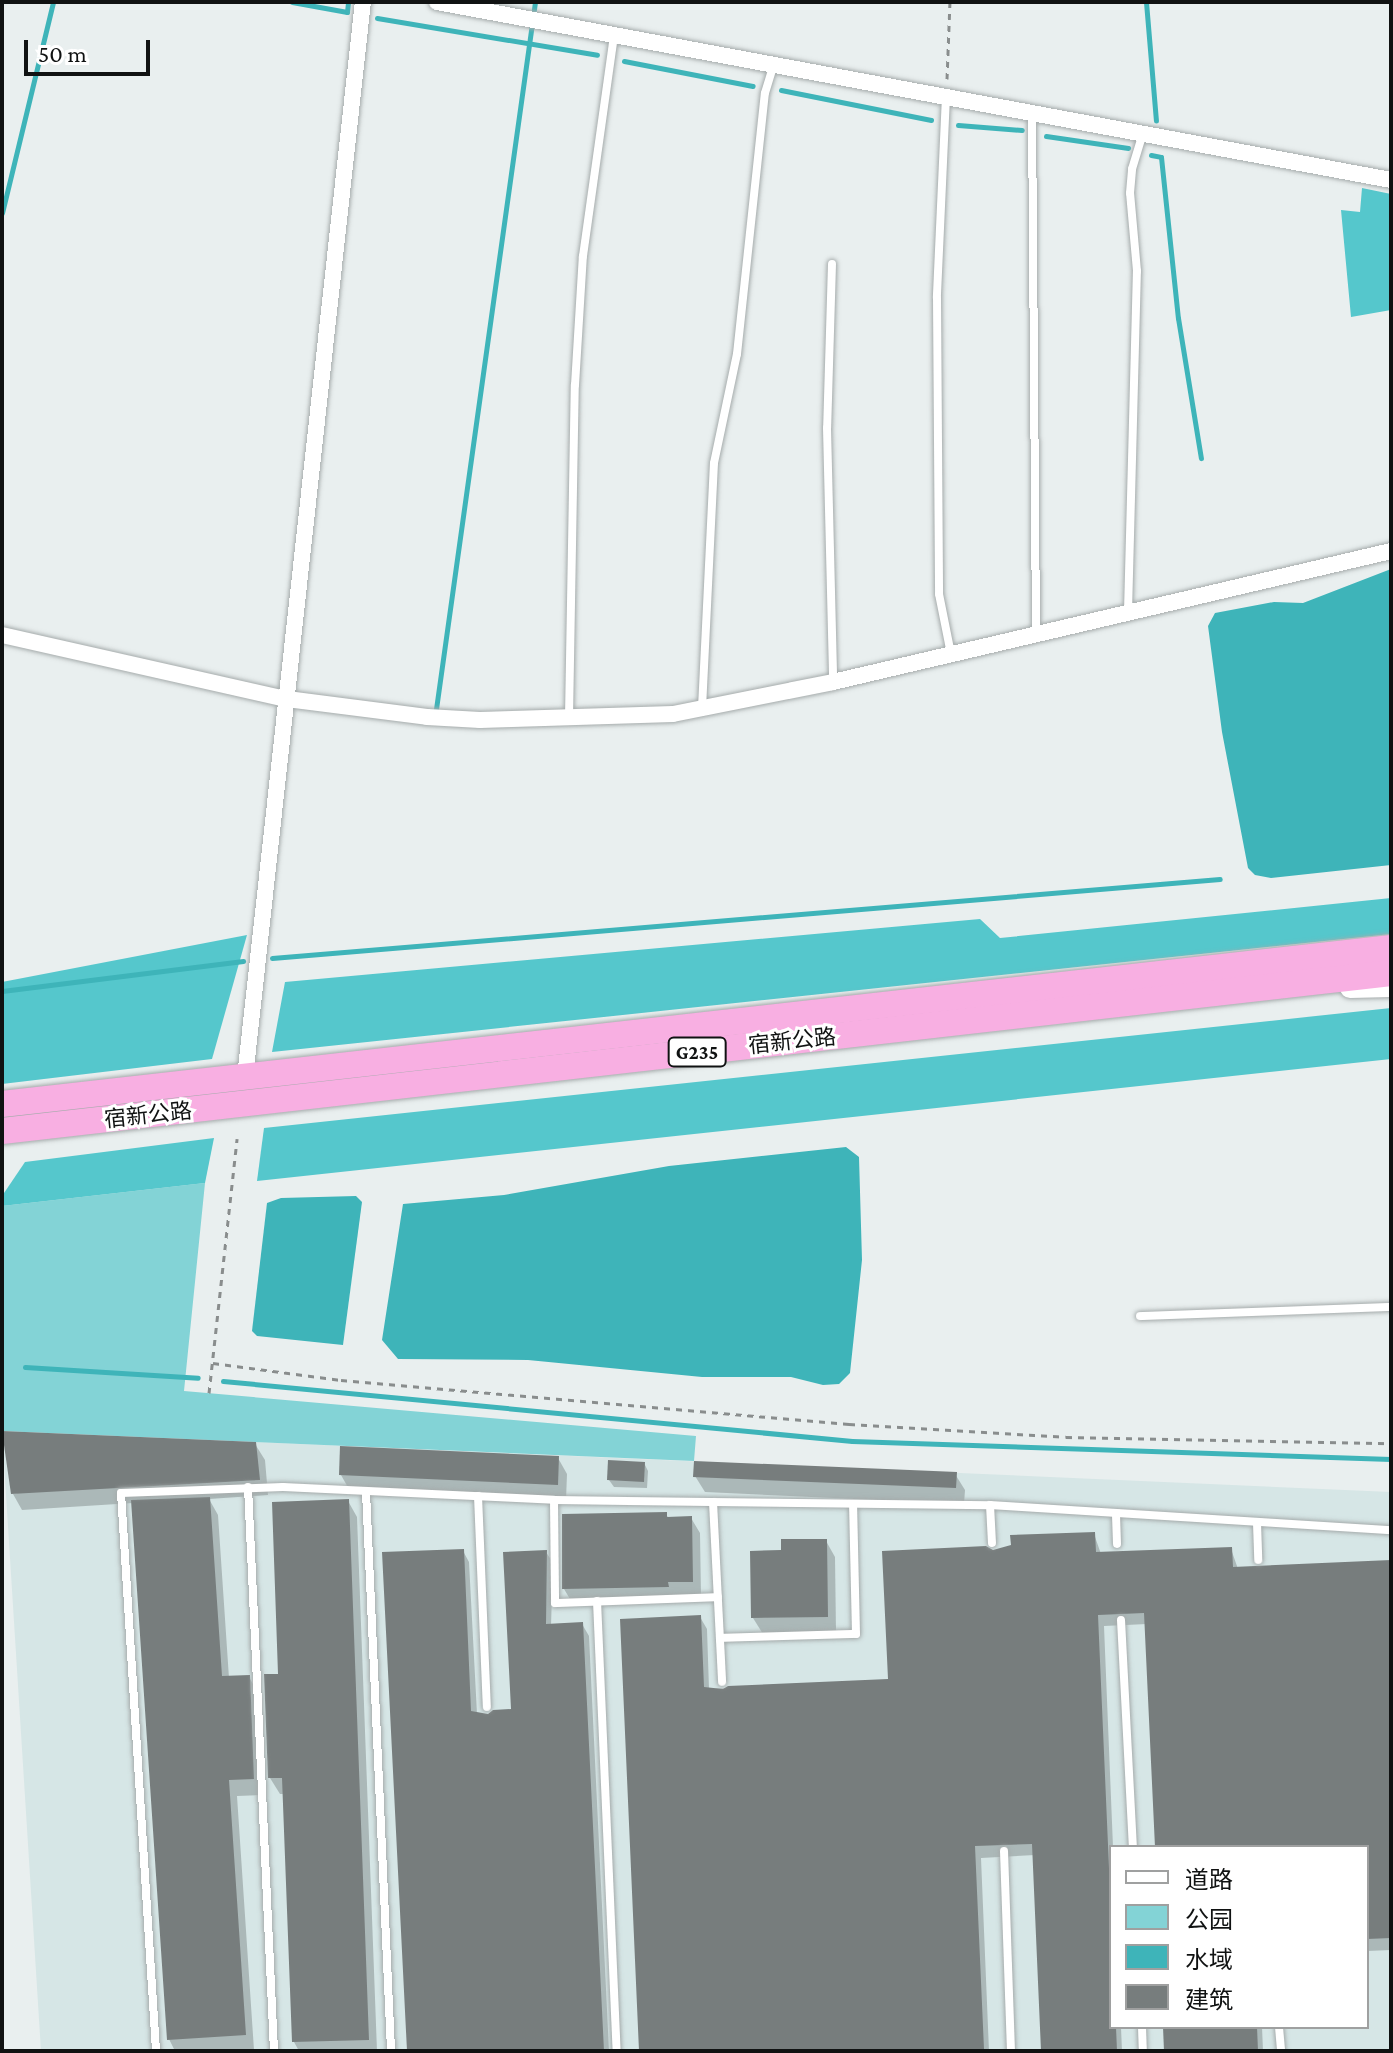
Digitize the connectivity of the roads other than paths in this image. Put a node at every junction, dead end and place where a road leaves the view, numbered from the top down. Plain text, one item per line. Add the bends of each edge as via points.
1 (363, 2) edge
2 (437, 2) edge
3 (614, 34) junction
4 (774, 64) junction
5 (946, 95) junction
6 (1032, 112) junction
7 (1143, 133) junction
8 (1391, 180) edge
9 (832, 264) dead end
10 (1391, 551) edge
11 (1128, 612) junction
12 (1036, 634) junction
13 (2, 635) edge
14 (951, 654) junction
15 (833, 682) junction
16 (287, 699) junction
17 (701, 709) junction
18 (569, 717) junction
19 (1391, 948) edge
20 (1391, 973) edge
21 (1391, 987) edge
22 (1206, 994) junction
23 (245, 1077) junction
24 (2, 1104) edge
25 (2, 1131) edge
26 (1391, 1307) edge
27 (1140, 1316) dead end
28 (248, 1487) junction
29 (366, 1491) junction
30 (478, 1496) junction
31 (554, 1500) junction
32 (713, 1502) junction
33 (853, 1504) junction
34 (990, 1505) junction
35 (1116, 1515) junction
36 (1257, 1523) junction
37 (1391, 1530) edge
38 (992, 1543) dead end
39 (1117, 1544) dead end
40 (1258, 1560) dead end
41 (718, 1597) junction
42 (597, 1601) junction
43 (1121, 1620) dead end
44 (720, 1638) junction
45 (722, 1682) dead end
46 (487, 1707) dead end
47 (1133, 1845) edge
48 (1004, 1851) dead end
49 (1142, 2029) edge
50 (1279, 2029) edge
51 (156, 2051) edge
52 (274, 2051) edge
53 (391, 2051) edge
54 (617, 2051) edge
55 (1011, 2051) edge
56 (1143, 2051) edge
57 (1281, 2051) edge

1 - 16 street
2 - 3 street
3 - 4 street
3 - 18 lane via 583,256 575,385
4 - 5 street
4 - 17 lane via 765,93 737,354 714,463
5 - 6 street
5 - 14 lane via 937,298 939,594
6 - 7 street
6 - 12 lane
7 - 8 street
7 - 11 lane via 1130,193 1137,271
9 - 15 lane via 827,428
10 - 11 street
11 - 12 street
12 - 14 street
13 - 16 street
14 - 15 street
15 - 17 street
16 - 18 street via 427,717
16 - 23 street
17 - 18 street
19 - 23 highway, 宿新公路 / G235
20 - 22 highway, 宿新公路 / G235
21 - 22 street
22 - 25 highway, 宿新公路 / G235
23 - 24 highway, 宿新公路 / G235
26 - 27 lane
28 - 29 lane
28 - 51 lane via 121,1493
28 - 52 lane
29 - 30 lane
29 - 53 lane
30 - 31 lane
30 - 46 lane
31 - 32 lane
31 - 42 lane via 555,1603
32 - 33 lane
32 - 41 lane
33 - 34 lane
33 - 44 lane via 856,1634
34 - 35 lane
34 - 38 lane
35 - 36 lane
35 - 39 lane
36 - 37 lane
36 - 40 lane
41 - 42 lane
41 - 44 lane
42 - 54 lane
43 - 47 lane
44 - 45 lane
48 - 55 lane
49 - 56 lane
50 - 57 lane

